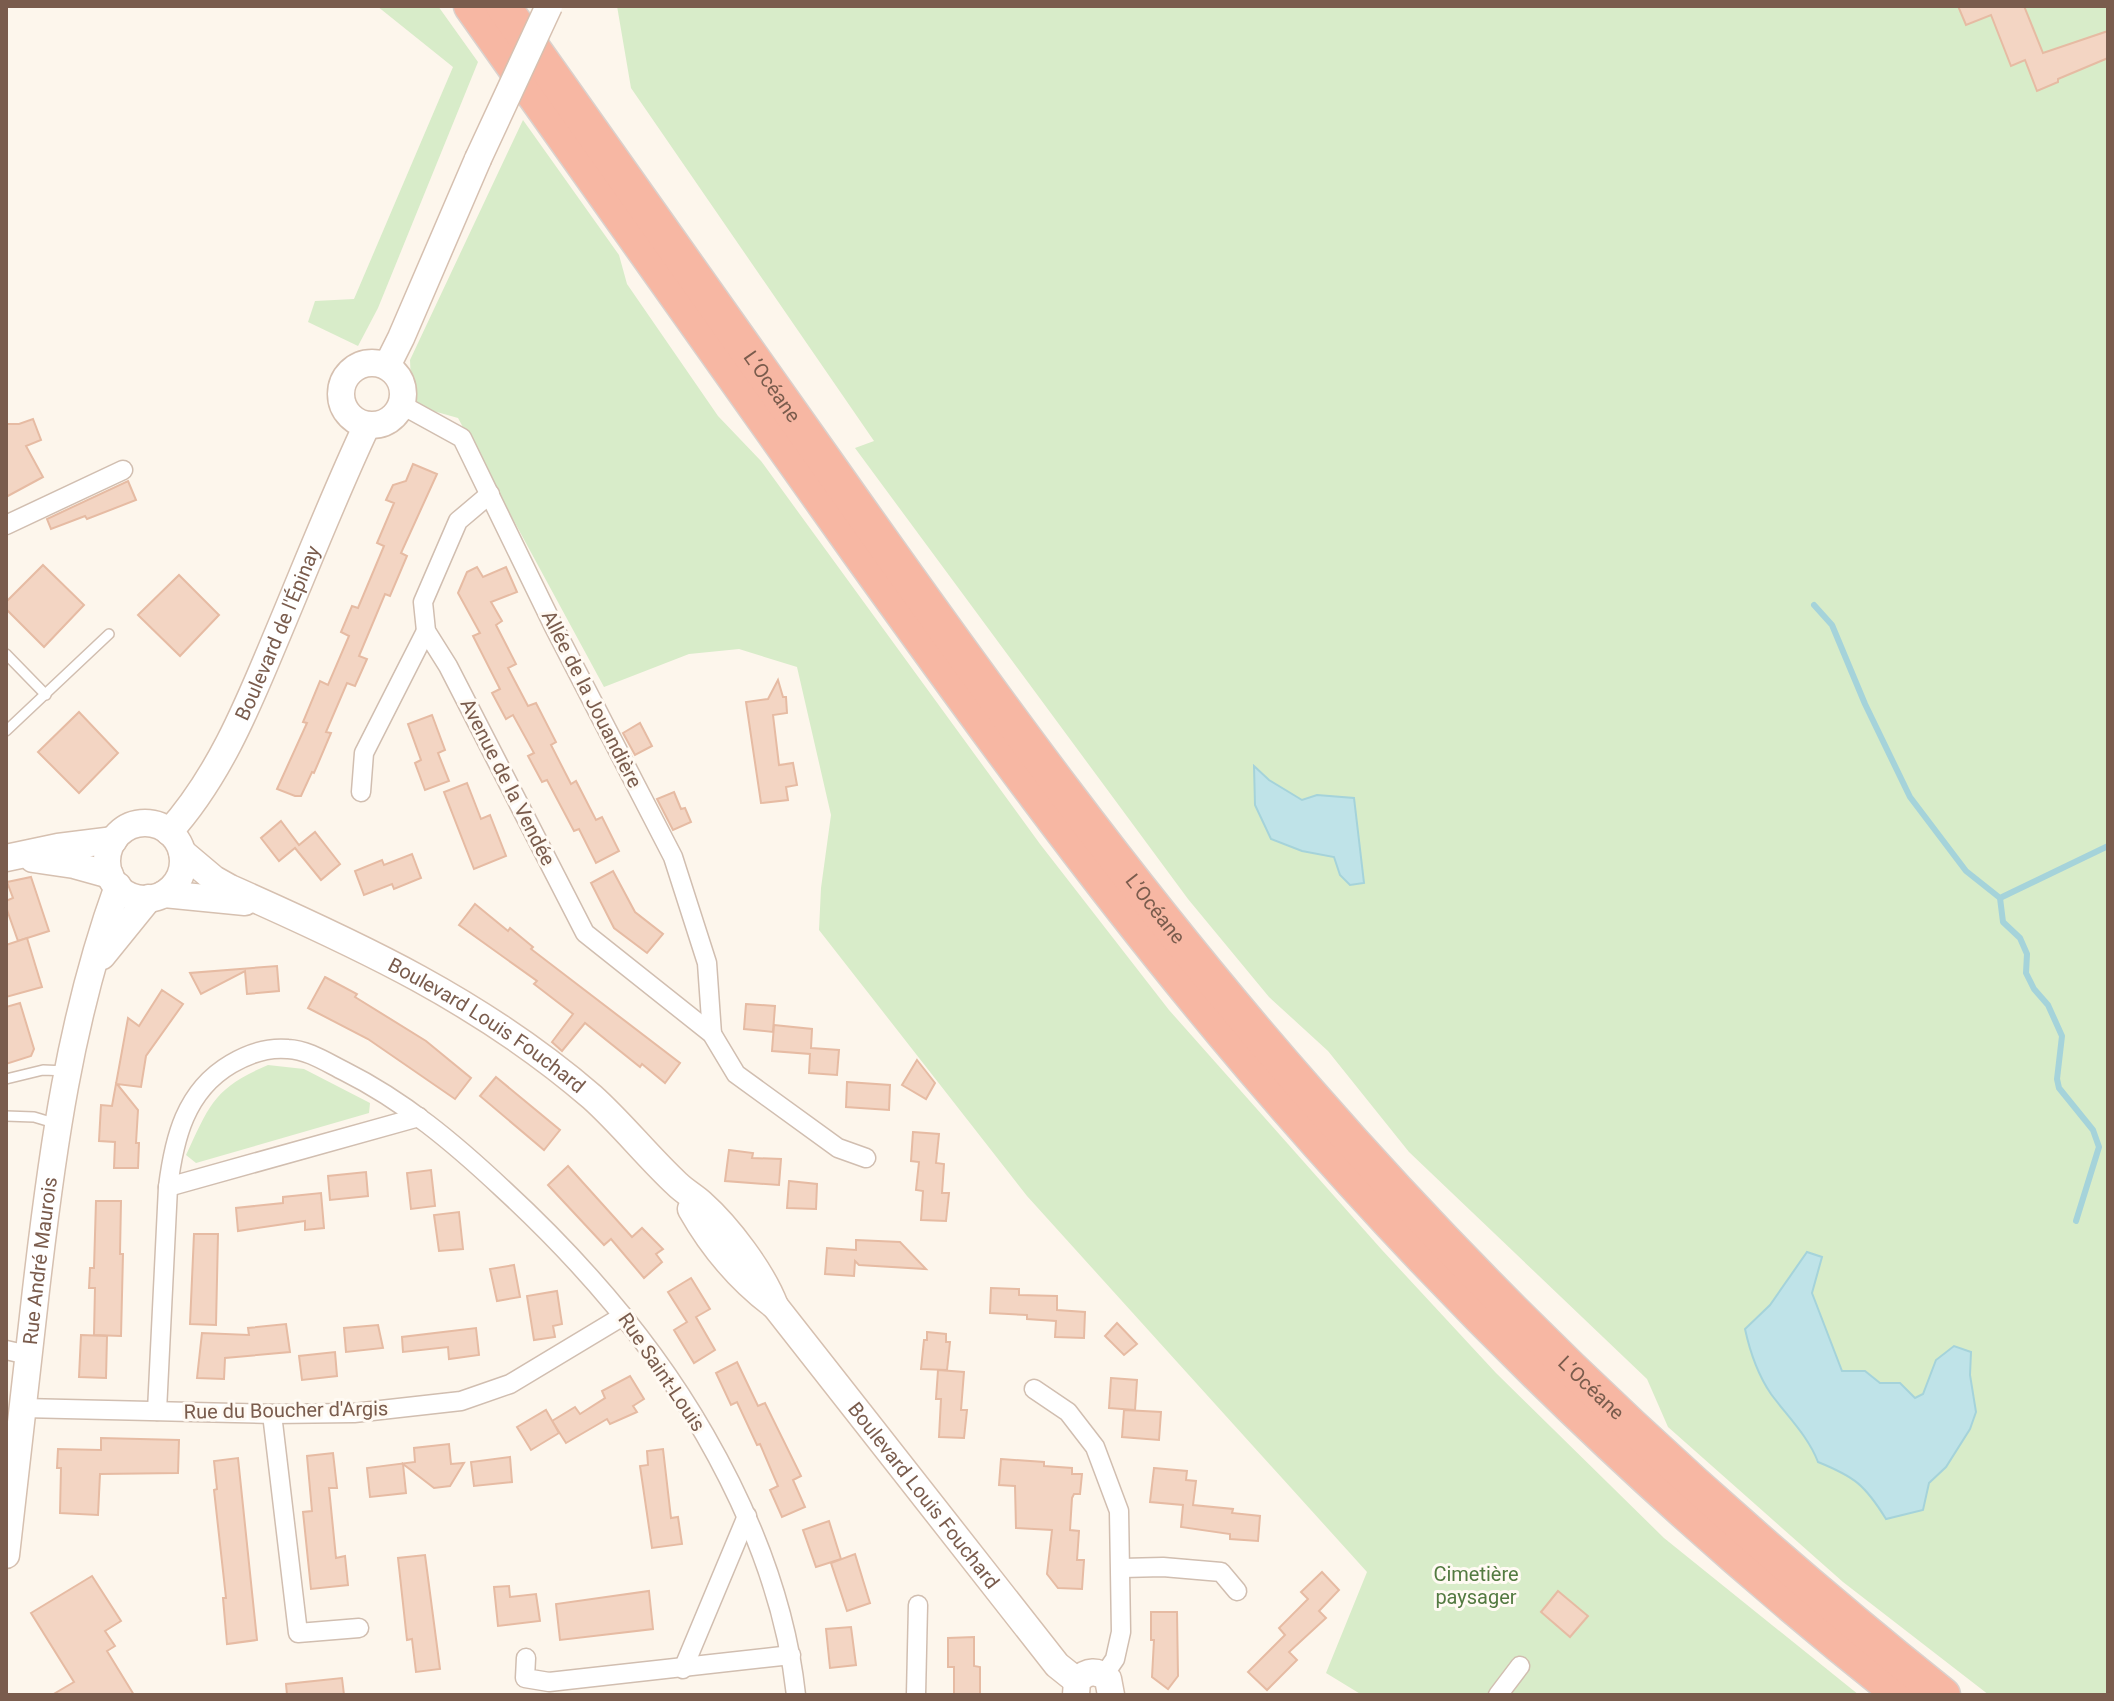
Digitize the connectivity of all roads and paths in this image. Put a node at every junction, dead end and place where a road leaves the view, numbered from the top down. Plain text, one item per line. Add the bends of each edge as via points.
1 (471, 6) edge
2 (503, 6) edge
3 (549, 6) edge
4 (387, 366) junction
5 (402, 405) junction
6 (367, 425) junction
7 (123, 470) dead end
8 (490, 494) junction
9 (6, 525) edge
10 (426, 631) junction
11 (109, 634) dead end
12 (6, 654) edge
13 (46, 695) junction
14 (6, 731) edge
15 (361, 792) dead end
16 (114, 840) junction
17 (176, 842) junction
18 (10, 858) edge
19 (114, 880) junction
20 (156, 896) junction
21 (268, 905) junction
22 (93, 969) junction
23 (712, 1034) junction
24 (67, 1071) junction
25 (6, 1079) edge
26 (6, 1116) edge
27 (419, 1117) junction
28 (58, 1124) junction
29 (866, 1158) dead end
30 (168, 1187) junction
31 (623, 1316) junction
32 (17, 1352) edge
33 (1034, 1389) dead end
34 (23, 1408) junction
35 (157, 1411) junction
36 (272, 1414) junction
37 (747, 1516) junction
38 (8, 1523) edge
39 (6, 1555) edge
40 (1122, 1568) junction
41 (1237, 1591) dead end
42 (918, 1605) dead end
43 (359, 1628) dead end
44 (791, 1655) junction
45 (526, 1658) dead end
46 (1520, 1666) dead end
47 (683, 1669) junction
48 (1108, 1685) edge
49 (1076, 1688) edge
50 (796, 1695) edge
51 (916, 1695) edge
52 (1498, 1695) edge
53 (1901, 1695) edge
54 (1943, 1695) edge

1 - 53 highway, L’Océane via 955,686 1225,1035 1385,1216 1522,1357 1736,1557
2 - 54 highway, L’Océane via 1039,757 1157,912 1306,1091 1490,1289 1628,1423 1788,1568
3 - 4 street, bridge
4 - 5 street via 403,387
4 - 6 street via 377,362 355,367 342,384 340,395 348,415
5 - 6 street via 388,421
5 - 8 street, Allée de la Jouandière via 462,438
6 - 17 street, Boulevard de l'Épinay via 238,724 188,810
7 - 9 street
8 - 10 street via 458,521 423,602
8 - 23 street, Allée de la Jouandière via 673,857 707,963
10 - 15 street via 364,753
10 - 23 street, Avenue de la Vendée via 585,933
11 - 13 lane
12 - 13 lane
13 - 14 lane
16 - 17 street via 124,829 155,824
16 - 18 street
16 - 19 street via 108,857
17 - 20 street via 183,862 178,880
17 - 21 street, Boulevard Louis Fouchard via 214,879
18 - 19 street via 74,865
19 - 20 street via 132,896
19 - 22 street, Rue André Maurois
20 - 21 street, Boulevard Louis Fouchard
20 - 22 street, Rue André Maurois
21 - 49 street, Boulevard Louis Fouchard via 412,973 481,1014 591,1096 730,1235 775,1306
22 - 24 street, Rue André Maurois
23 - 29 street via 736,1074 838,1148
24 - 25 lane via 43,1070
24 - 28 street, Rue André Maurois
26 - 28 lane
27 - 30 street
27 - 30 street, Rue Saint-Louis via 307,1052 260,1051 220,1071 191,1104 178,1128
27 - 31 street, Rue Saint-Louis via 550,1233
28 - 32 street, Rue André Maurois
30 - 35 street, Rue Saint-Louis
31 - 36 street, Rue du Boucher d'Argis via 510,1384 461,1401 354,1413
31 - 37 street, Rue Saint-Louis via 704,1432
32 - 34 street, Rue André Maurois
33 - 40 street via 1068,1412 1095,1447 1119,1511
34 - 35 street, Rue du Boucher d'Argis
34 - 38 street, Rue André Maurois
35 - 36 street, Rue du Boucher d'Argis
36 - 43 street via 298,1633
37 - 44 street, Rue Saint-Louis via 770,1575
37 - 47 street
38 - 39 street, Rue André Maurois
40 - 41 street via 1221,1572
40 - 48 street via 1118,1646
42 - 51 street
44 - 47 street
44 - 50 street, Rue Saint-Louis
45 - 47 street via 525,1678 549,1682
46 - 52 street
48 - 49 street, Boulevard Louis Fouchard via 1099,1672 1087,1673

